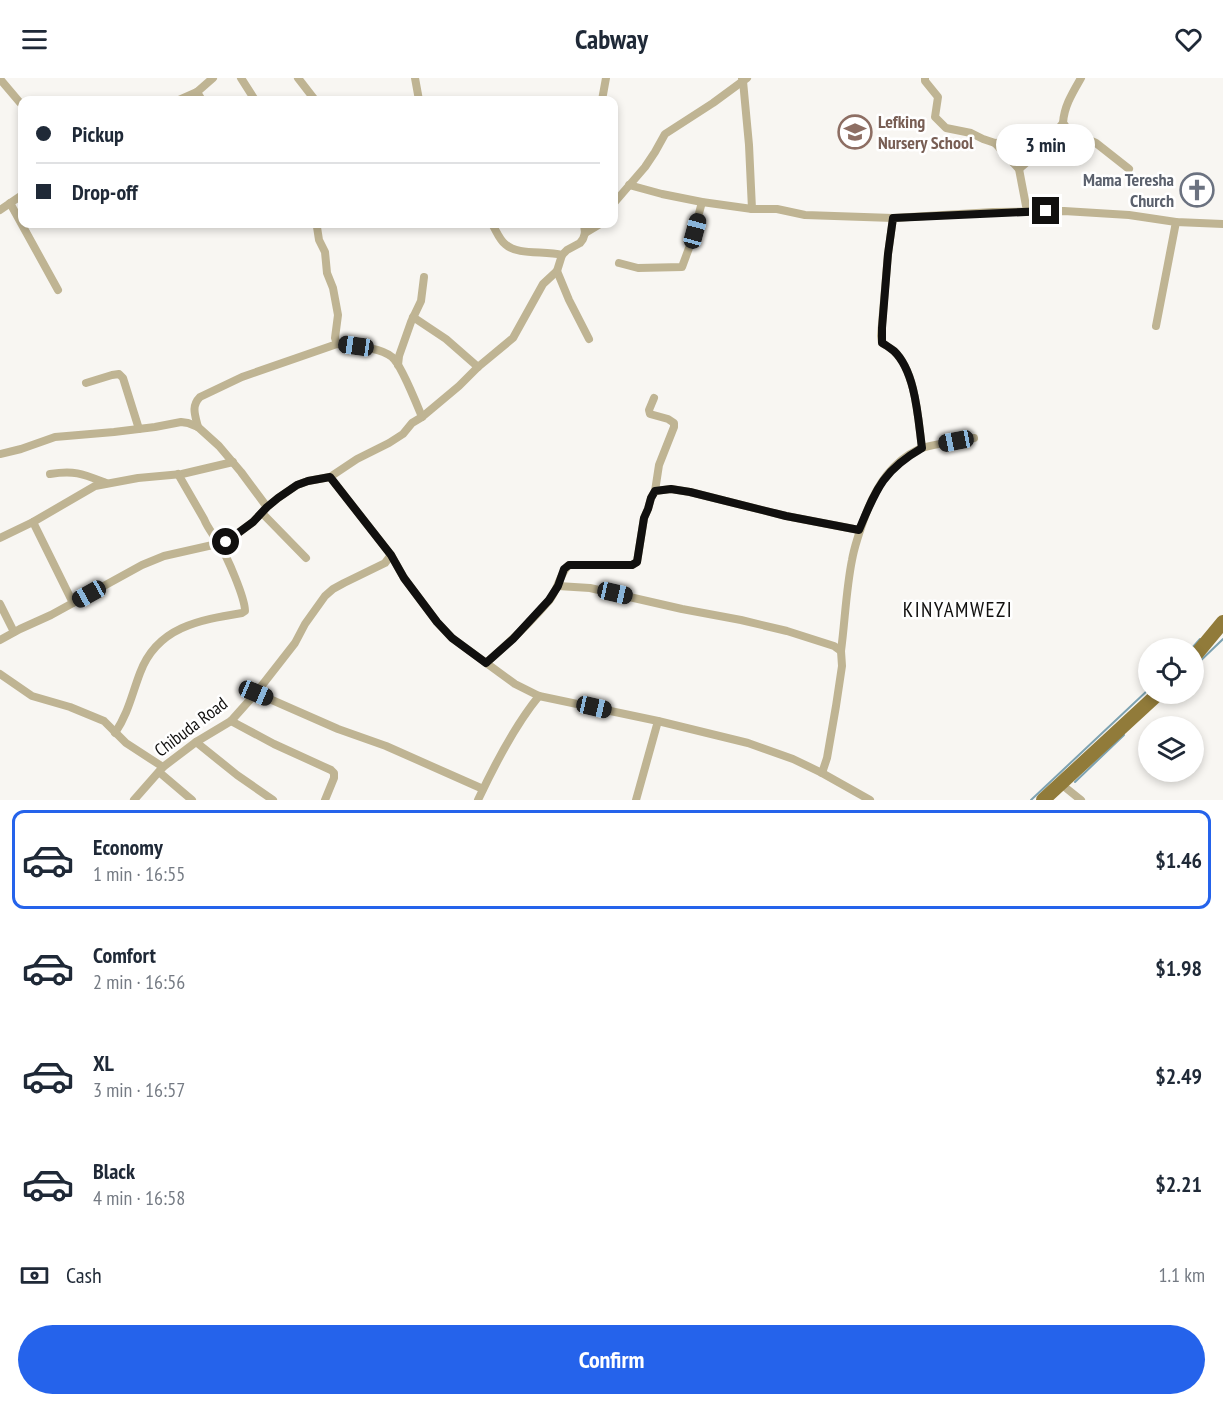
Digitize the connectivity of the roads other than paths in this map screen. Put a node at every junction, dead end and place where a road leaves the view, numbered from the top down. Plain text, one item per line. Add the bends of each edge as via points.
1 (213, 78) edge
2 (241, 78) edge
3 (298, 78) edge
4 (414, 78) edge
5 (606, 78) edge
6 (925, 78) edge
7 (1081, 78) edge
8 (0, 79) edge
9 (744, 79) edge
10 (197, 92) junction
11 (188, 96) edge
12 (199, 96) edge
13 (252, 96) edge
14 (312, 96) edge
15 (418, 96) edge
16 (603, 96) edge
17 (18, 100) edge
18 (1063, 123) junction
19 (1048, 141) junction
20 (995, 143) junction
21 (1019, 169) junction
22 (1129, 169) dead end
23 (629, 185) junction
24 (18, 198) edge
25 (618, 198) edge
26 (702, 202) junction
27 (10, 203) junction
28 (752, 209) junction
29 (0, 210) edge
30 (1027, 211) junction
31 (18, 218) edge
32 (893, 218) junction
33 (1176, 222) junction
34 (1223, 224) edge
35 (24, 228) edge
36 (317, 228) edge
37 (494, 228) edge
38 (584, 228) edge
39 (562, 255) junction
40 (618, 263) dead end
41 (557, 271) junction
42 (424, 277) dead end
43 (58, 290) dead end
44 (413, 317) junction
45 (1156, 326) dead end
46 (590, 339) dead end
47 (337, 344) junction
48 (398, 365) junction
49 (478, 367) junction
50 (86, 383) dead end
51 (654, 398) dead end
52 (422, 417) junction
53 (198, 427) junction
54 (140, 429) junction
55 (974, 438) dead end
56 (922, 448) junction
57 (0, 454) edge
58 (233, 462) junction
59 (50, 474) dead end
60 (178, 474) junction
61 (330, 477) junction
62 (106, 483) junction
63 (655, 491) junction
64 (264, 510) junction
65 (33, 522) junction
66 (859, 530) junction
67 (0, 538) edge
68 (220, 544) junction
69 (391, 555) junction
70 (306, 558) dead end
71 (558, 586) junction
72 (73, 603) junction
73 (0, 604) edge
74 (1223, 622) edge
75 (14, 632) junction
76 (0, 640) edge
77 (1204, 645) edge
78 (841, 651) junction
79 (486, 663) junction
80 (0, 674) edge
81 (256, 693) junction
82 (539, 696) junction
83 (1147, 704) edge
84 (231, 721) junction
85 (658, 721) junction
86 (115, 733) junction
87 (196, 742) junction
88 (161, 769) junction
89 (822, 773) junction
90 (1061, 784) junction
91 (483, 789) junction
92 (867, 799) edge
93 (134, 800) edge
94 (192, 800) edge
95 (273, 800) edge
96 (325, 800) edge
97 (478, 800) edge
98 (636, 800) edge
99 (1043, 800) edge
100 (1081, 800) edge

1 - 10 street
2 - 13 street
3 - 14 street
4 - 15 street
5 - 16 street
6 - 20 street via 938,97 935,117 946,128
7 - 18 street via 1071,94
8 - 17 street
9 - 23 street via 665,134
9 - 28 street
10 - 11 street
10 - 12 street
18 - 19 street
18 - 22 street via 1069,131 1096,143
19 - 20 street
19 - 21 street
20 - 21 street
21 - 30 street
23 - 25 street
23 - 26 street
24 - 27 street
26 - 28 street
26 - 40 street via 682,267 638,268
27 - 29 street
27 - 31 street
28 - 32 street
30 - 32 street
30 - 33 street via 1129,215
32 - 56 street via 882,343 894,351 909,374
33 - 34 street
33 - 45 street
35 - 43 street
36 - 47 street via 338,315
37 - 39 street via 509,247
38 - 39 street via 580,243
39 - 41 street
41 - 46 street
41 - 49 street via 543,285 513,338
42 - 44 street via 421,301
44 - 48 street
44 - 49 street
47 - 48 street via 374,349 393,357
47 - 53 street via 242,377 200,397 193,407
48 - 52 street
49 - 52 street
50 - 54 street via 119,374
51 - 63 street via 650,414 674,423 659,465
52 - 61 street via 403,434
53 - 54 street via 181,423
53 - 58 street
54 - 57 street via 55,437
55 - 56 street
56 - 66 street via 906,457 879,484
58 - 60 street
58 - 64 street
59 - 62 street via 68,471
60 - 62 street
60 - 68 street
61 - 64 street via 297,485
61 - 69 street
62 - 65 street
63 - 66 street via 690,492
63 - 71 street via 644,518 635,564 569,565
64 - 68 street via 238,534
64 - 70 street
65 - 67 street
65 - 72 street
66 - 78 street
68 - 72 street via 164,556
68 - 86 street via 243,597 245,611 178,629 155,647
69 - 79 street via 437,622
69 - 81 street, Chibuda Road via 385,563 325,596
71 - 78 street via 590,588 741,620 787,631
71 - 79 street via 513,639
72 - 75 street
73 - 75 street
74 - 77 main road
75 - 76 street
78 - 89 street via 842,666
79 - 82 street
80 - 86 street via 32,696 104,721
81 - 84 street, Chibuda Road
81 - 91 street
82 - 85 street
82 - 91 street
83 - 90 main road
84 - 87 street, Chibuda Road
84 - 96 street via 331,770 334,778
85 - 89 street via 748,744
85 - 98 street
86 - 88 street
87 - 88 street, Chibuda Road
87 - 95 street
88 - 93 street, Chibuda Road
88 - 94 street
89 - 92 street
90 - 99 main road
90 - 100 street
91 - 97 street

